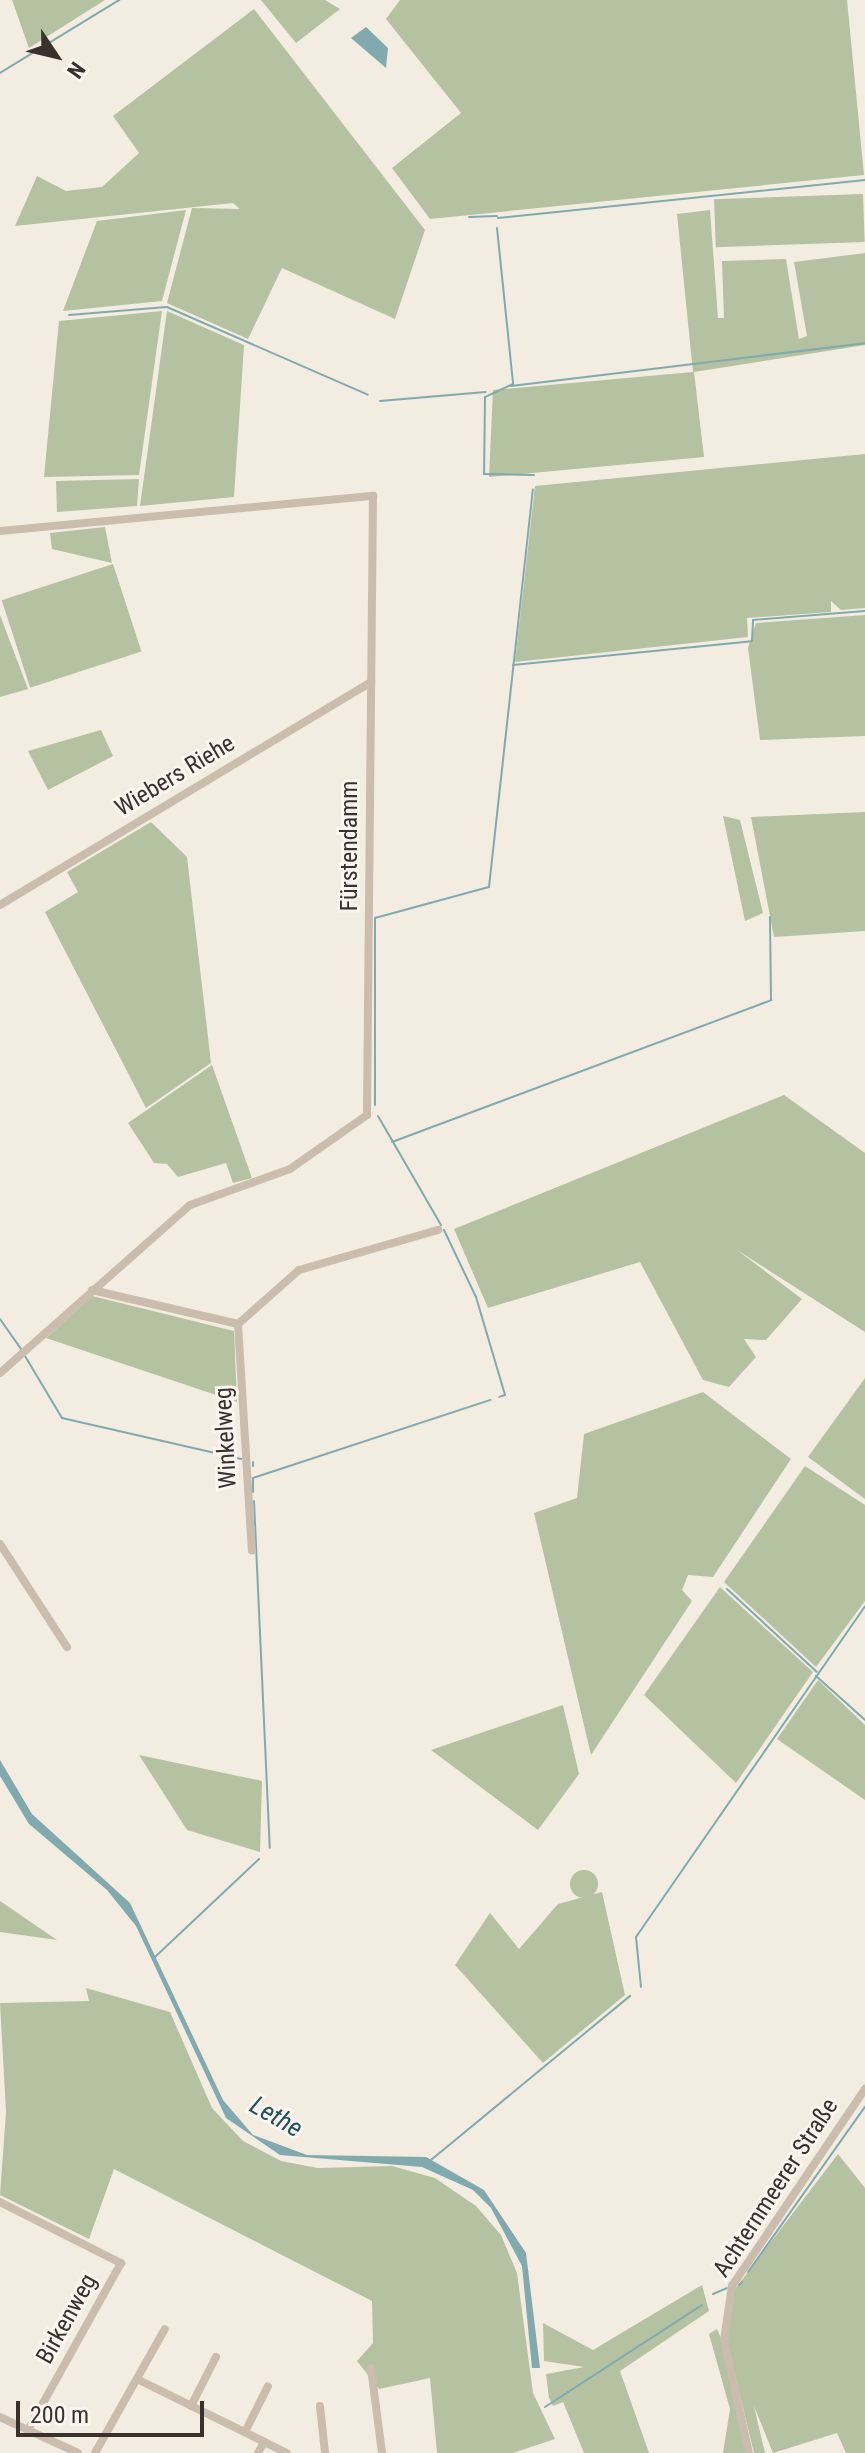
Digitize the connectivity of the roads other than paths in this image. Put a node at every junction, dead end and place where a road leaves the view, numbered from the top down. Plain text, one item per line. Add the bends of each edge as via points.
1 (0, 531) edge
2 (371, 682) junction
3 (0, 905) edge
4 (438, 1230) dead end
5 (92, 1290) junction
6 (238, 1324) junction
7 (0, 1373) edge
8 (0, 1544) edge
9 (252, 1551) dead end
10 (67, 1647) dead end
11 (865, 2089) edge
12 (0, 2202) edge
13 (165, 2329) dead end
14 (216, 2357) dead end
15 (371, 2368) dead end
16 (137, 2379) junction
17 (268, 2386) dead end
18 (191, 2406) junction
19 (320, 2406) dead end
20 (0, 2417) edge
21 (28, 2430) junction
22 (245, 2432) junction
23 (264, 2442) junction
24 (78, 2453) edge
25 (95, 2453) edge
26 (258, 2453) edge
27 (287, 2453) edge
28 (325, 2453) edge
29 (382, 2453) edge
30 (749, 2453) edge

1 - 2 street, Fürstendamm via 373,496
2 - 3 street, Wiebers Riehe
2 - 5 street, Fürstendamm via 367,1115 290,1169 190,1205
4 - 6 street via 299,1270
5 - 6 street
5 - 7 street, Fürstendamm
6 - 9 street, Winkelweg
8 - 10 street
11 - 30 street, Achternmeerer Straße via 732,2286 724,2340
12 - 21 street, Birkenweg via 121,2263
13 - 16 street
14 - 18 street
15 - 29 street
16 - 18 street
16 - 25 street
17 - 22 street
18 - 22 street
19 - 28 street
20 - 21 street
21 - 24 street
22 - 23 street
23 - 26 street
23 - 27 street

